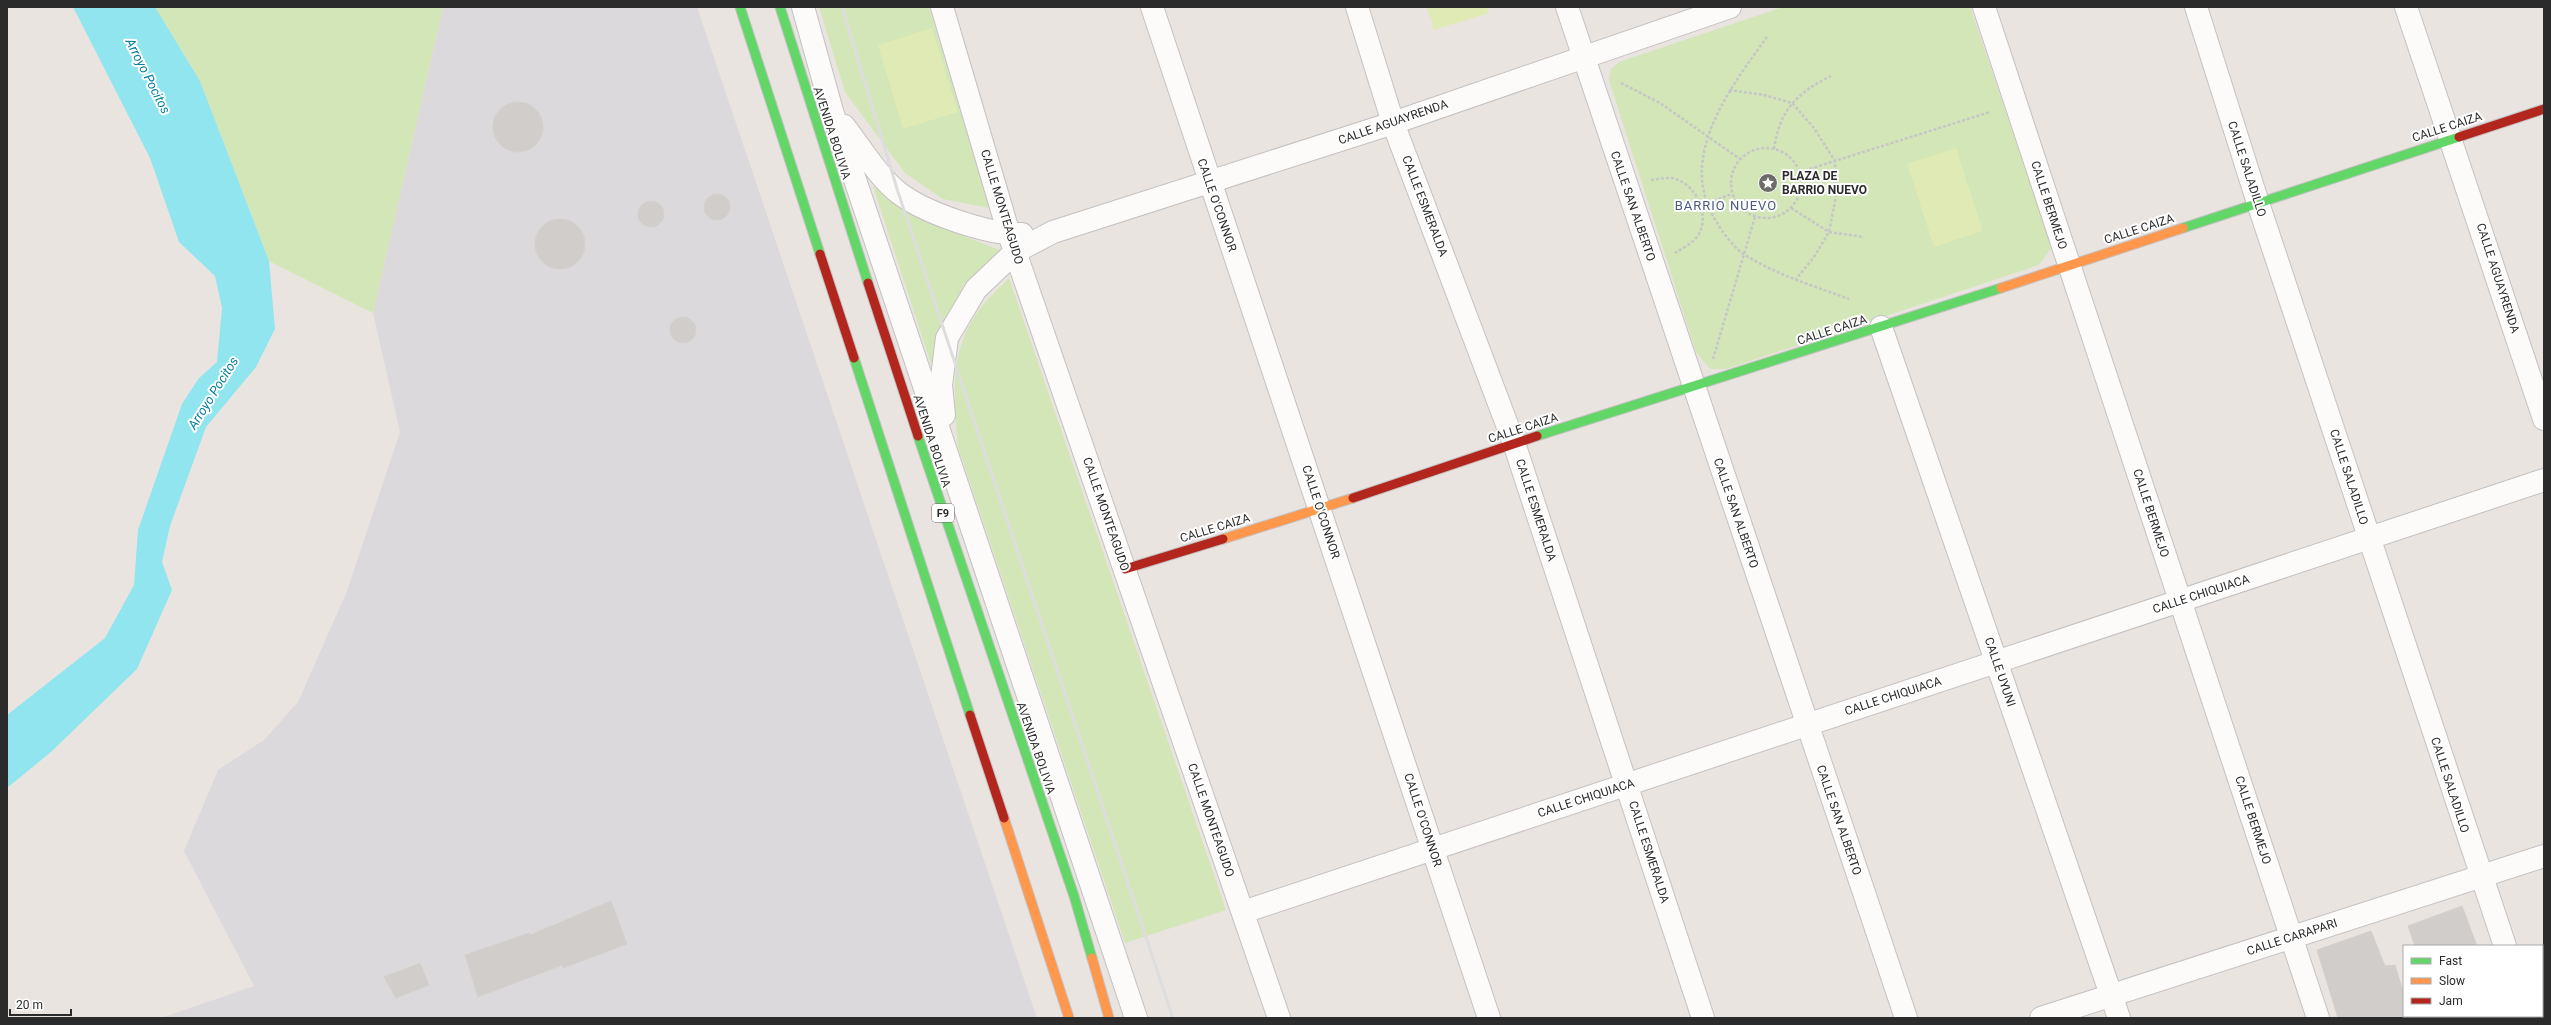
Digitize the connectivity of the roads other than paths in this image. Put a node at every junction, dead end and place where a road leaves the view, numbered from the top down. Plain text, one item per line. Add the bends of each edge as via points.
1 (740, 7) edge
2 (780, 7) edge
3 (803, 7) edge
4 (942, 7) edge
5 (1152, 7) edge
6 (1357, 7) edge
7 (1567, 7) edge
8 (1730, 7) edge
9 (1984, 7) edge
10 (2196, 7) edge
11 (2406, 7) edge
12 (1583, 57) junction
13 (797, 66) junction
14 (2544, 108) edge
15 (832, 111) junction
16 (1393, 123) junction
17 (2451, 138) junction
18 (1210, 183) junction
19 (2258, 203) junction
20 (1012, 243) junction
21 (2069, 264) junction
22 (1881, 327) junction
23 (1693, 387) junction
24 (2544, 419) edge
25 (1514, 443) junction
26 (948, 453) junction
27 (2544, 480) edge
28 (1320, 509) junction
29 (2369, 538) junction
30 (1125, 569) junction
31 (2180, 601) junction
32 (1997, 662) junction
33 (1807, 725) junction
34 (1626, 785) junction
35 (1432, 849) junction
36 (2544, 856) edge
37 (2481, 877) junction
38 (1243, 912) junction
39 (2292, 938) junction
40 (2505, 945) edge
41 (2111, 995) junction
42 (1069, 1018) edge
43 (1109, 1018) edge
44 (1136, 1018) edge
45 (1279, 1018) edge
46 (1488, 1018) edge
47 (1703, 1018) edge
48 (1906, 1018) edge
49 (2041, 1018) edge
50 (2119, 1018) edge
51 (2318, 1018) edge

1 - 42 main road
2 - 13 main road, AVENIDA BOLIVIA / F9
3 - 15 street
4 - 20 street, CALLE MONTEAGUDO
5 - 18 street, CALLE O'CONNOR
6 - 16 street, CALLE ESMERALDA
7 - 12 street, CALLE SAN ALBERTO
8 - 12 street, CALLE AGUAYRENDA
9 - 21 street, CALLE BERMEJO
10 - 19 street, CALLE SALADILLO
11 - 17 street, CALLE AGUAYRENDA
12 - 16 street, CALLE AGUAYRENDA
12 - 23 street, CALLE SAN ALBERTO
13 - 15 street
13 - 43 main road, AVENIDA BOLIVIA / F9 via 950,536 1074,896
14 - 17 main road, CALLE CAIZA
15 - 20 street via 898,192 945,218
15 - 26 street
16 - 18 street, CALLE AGUAYRENDA
16 - 25 street, CALLE ESMERALDA
17 - 19 main road, CALLE CAIZA
17 - 24 street, CALLE AGUAYRENDA
18 - 20 street, CALLE AGUAYRENDA
18 - 28 street, CALLE O'CONNOR
19 - 21 main road, CALLE CAIZA
19 - 29 street, CALLE SALADILLO
20 - 26 street, CALLE AGUAYRENDA via 976,289 947,338 941,385
20 - 30 street, CALLE MONTEAGUDO
21 - 22 main road, CALLE CAIZA
21 - 31 street, CALLE BERMEJO
22 - 23 main road, CALLE CAIZA
22 - 32 street, CALLE UYUNI
23 - 25 main road, CALLE CAIZA
23 - 33 street, CALLE SAN ALBERTO
25 - 28 main road, CALLE CAIZA
25 - 34 street, CALLE ESMERALDA
26 - 44 street
27 - 29 street, CALLE CHIQUIACA
28 - 30 main road, CALLE CAIZA
28 - 35 street, CALLE O'CONNOR
29 - 31 street, CALLE CHIQUIACA
29 - 37 street, CALLE SALADILLO
30 - 38 street, CALLE MONTEAGUDO
31 - 32 street, CALLE CHIQUIACA
31 - 39 street, CALLE BERMEJO
32 - 33 street, CALLE CHIQUIACA
32 - 41 street, CALLE UYUNI
33 - 34 street, CALLE CHIQUIACA
33 - 48 street, CALLE SAN ALBERTO
34 - 35 street, CALLE CHIQUIACA
34 - 47 street, CALLE ESMERALDA
35 - 38 street, CALLE CHIQUIACA
35 - 46 street, CALLE O'CONNOR
36 - 37 street, CALLE CARAPARI
37 - 39 street, CALLE CARAPARI
37 - 40 street, CALLE SALADILLO
38 - 45 street, CALLE MONTEAGUDO
39 - 41 street, CALLE CARAPARI
39 - 51 street, CALLE BERMEJO
41 - 49 street, CALLE CARAPARI
41 - 50 street, CALLE UYUNI

